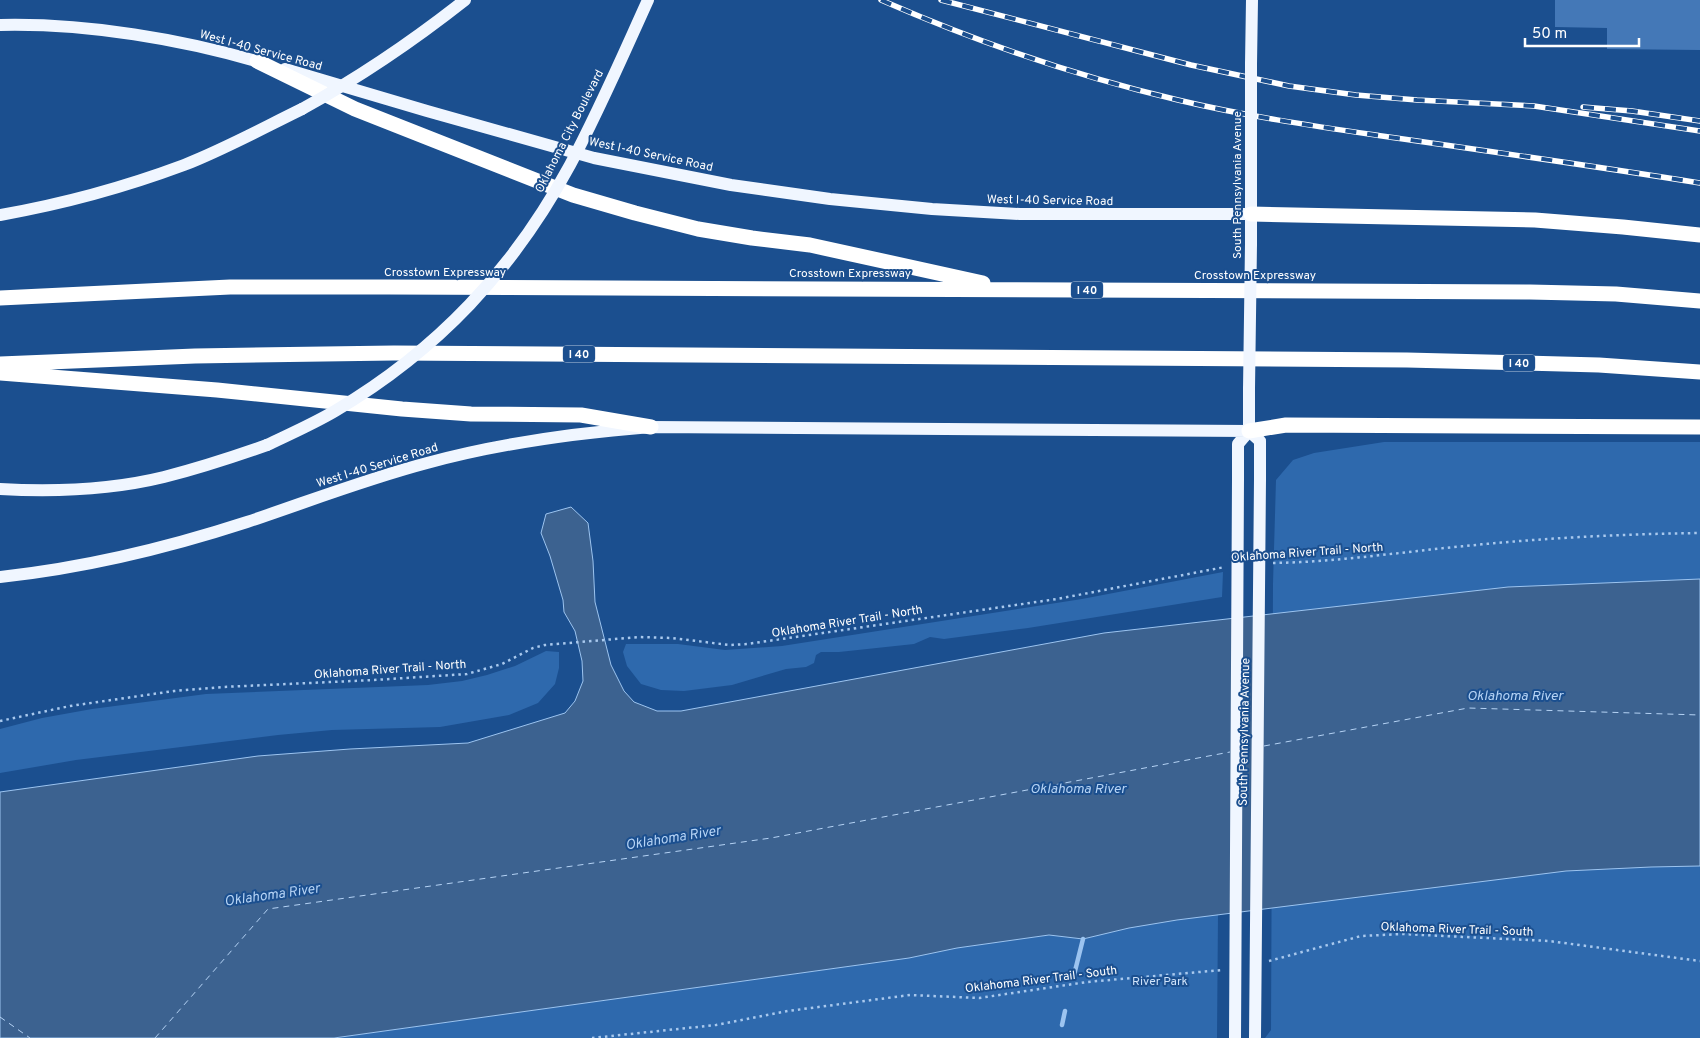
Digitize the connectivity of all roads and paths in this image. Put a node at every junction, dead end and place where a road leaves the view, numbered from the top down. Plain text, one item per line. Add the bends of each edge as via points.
1 (465, 0) edge
2 (648, 0) edge
3 (1252, 0) edge
4 (0, 25) edge
5 (257, 61) junction
6 (1251, 214) junction
7 (0, 215) edge
8 (1700, 235) edge
9 (1014, 289) junction
10 (0, 298) edge
11 (1700, 301) edge
12 (0, 364) edge
13 (1700, 372) edge
14 (0, 373) edge
15 (651, 426) junction
16 (1700, 427) edge
17 (1249, 431) junction
18 (0, 490) edge
19 (1700, 533) edge
20 (1273, 563) dead end
21 (1228, 566) dead end
22 (0, 577) edge
23 (0, 721) edge
24 (1700, 961) edge
25 (1263, 962) dead end
26 (1227, 969) dead end
27 (1255, 1037) edge
28 (592, 1038) edge
29 (1235, 1038) edge

1 - 7 main road, bridge via 382,62 302,109 241,139 184,165 89,195
2 - 18 main road, Oklahoma City Boulevard, bridge via 570,164 526,237 475,300 392,374 334,412 267,445 230,458 116,486 75,490
3 - 6 main road, South Pennsylvania Avenue, bridge
4 - 5 main road, West I-40 Service Road via 94,29
5 - 6 main road, West I-40 Service Road via 594,158 731,185 830,199 1020,214
5 - 9 highway via 355,109 574,195 698,229 810,245
6 - 8 highway via 1536,220
6 - 17 main road, South Pennsylvania Avenue, bridge
9 - 10 highway, Crosstown Expressway / I 40 via 230,286
9 - 11 highway, Crosstown Expressway / I 40 via 1530,292 1616,294
12 - 13 highway, I 40 via 195,356 404,353 1407,360 1598,365
14 - 15 highway via 471,414 581,415
15 - 17 main road, West I-40 Service Road
15 - 22 main road, West I-40 Service Road via 584,433 472,452 426,463 246,522 133,554
16 - 17 highway via 1286,425
17 - 27 main road, South Pennsylvania Avenue, bridge via 1260,441
17 - 29 main road, South Pennsylvania Avenue, bridge via 1238,444
19 - 20 path, Oklahoma River Trail - North via 1516,542
21 - 23 path, Oklahoma River Trail - North via 1057,599 772,641 730,645 630,637 551,644 533,648 502,664 466,674 174,691 70,706
24 - 25 path, Oklahoma River Trail - South via 1549,941 1403,934 1361,936
26 - 28 path, Oklahoma River Trail - South via 1087,982 979,998 910,995 716,1024

